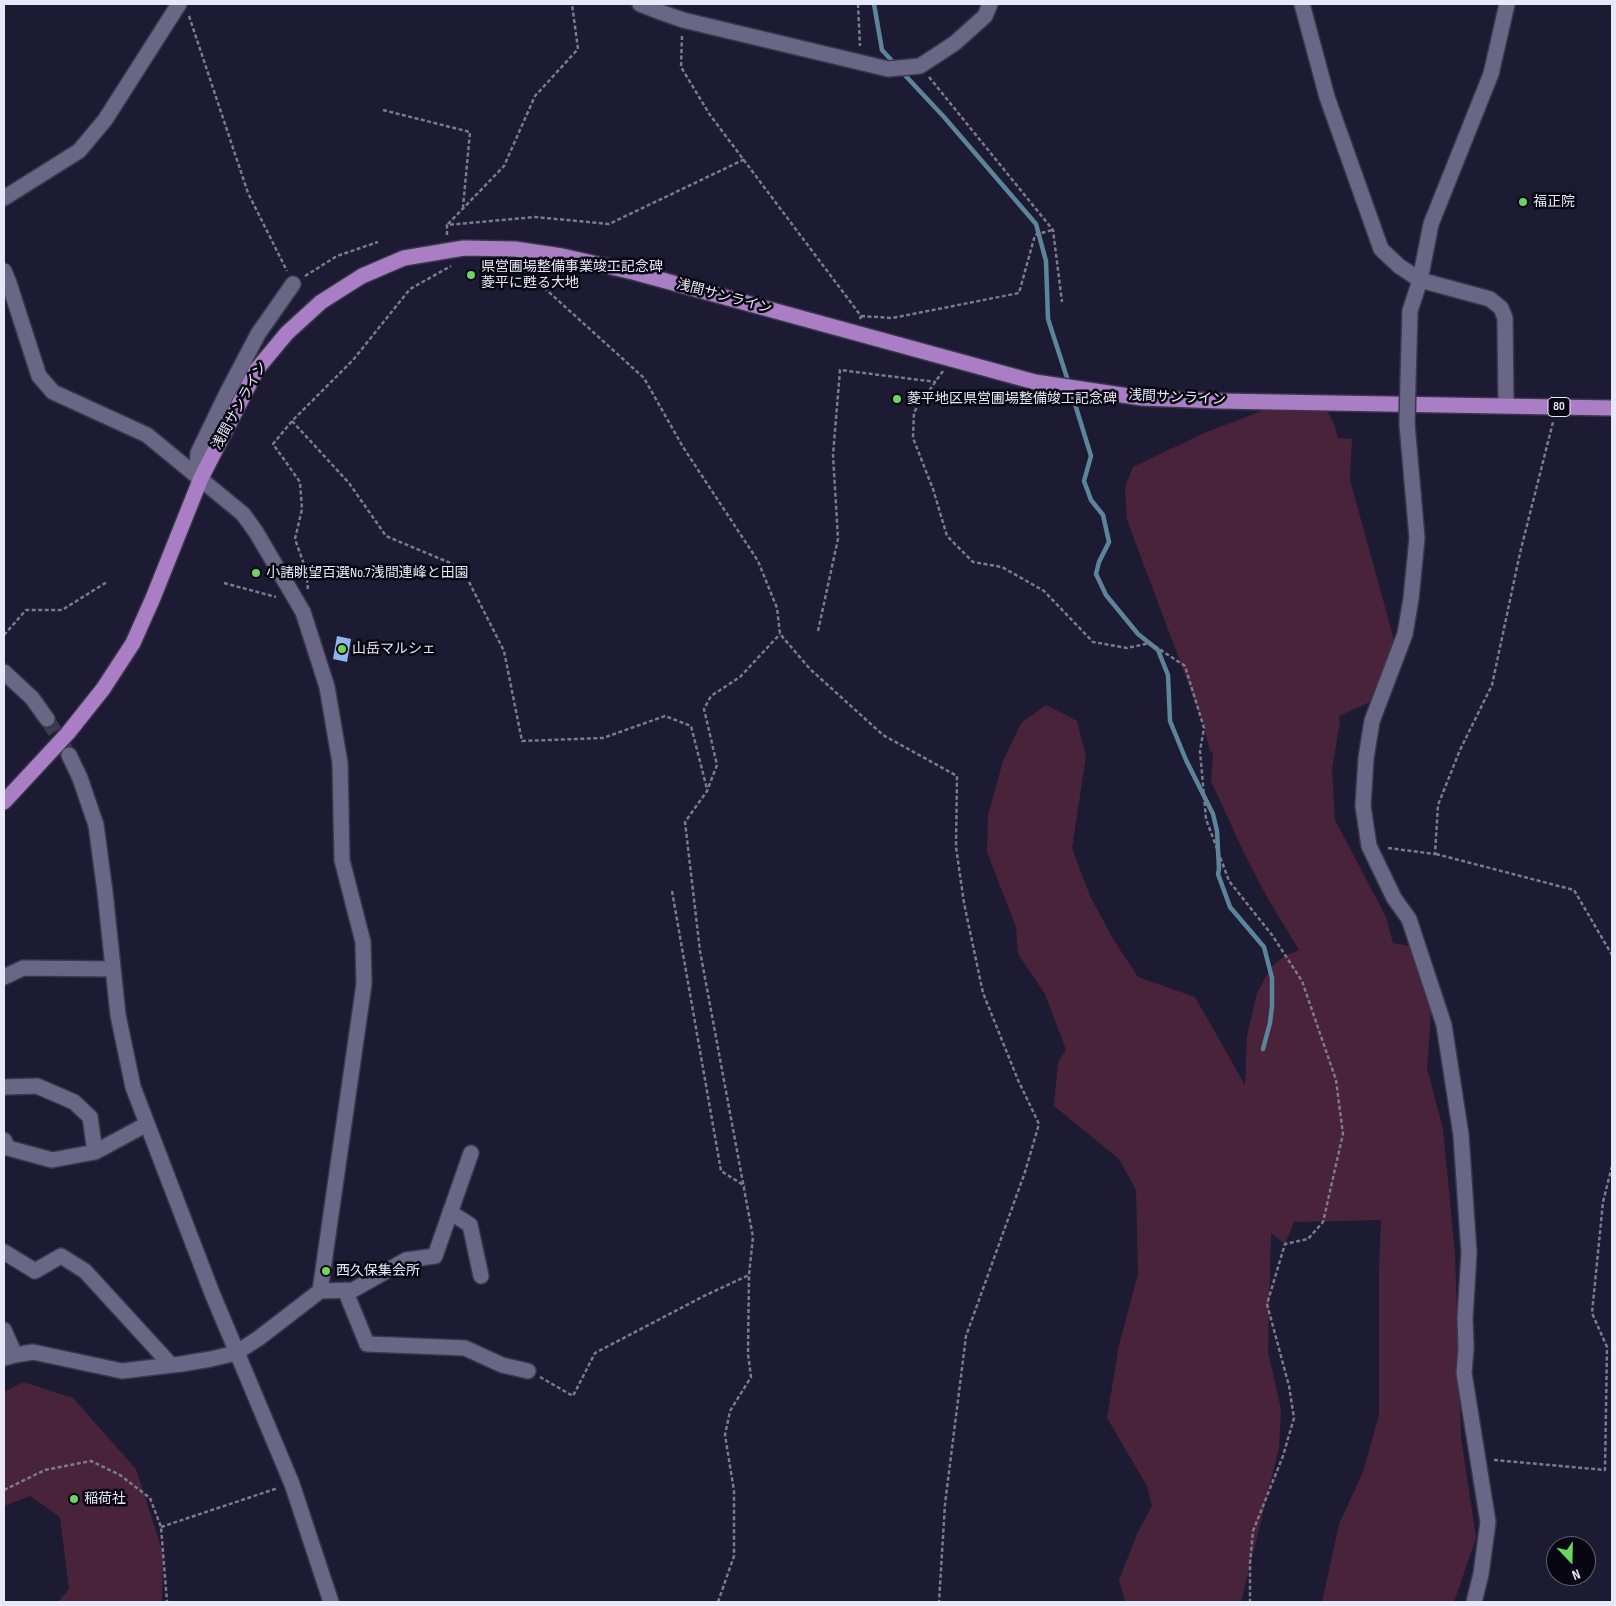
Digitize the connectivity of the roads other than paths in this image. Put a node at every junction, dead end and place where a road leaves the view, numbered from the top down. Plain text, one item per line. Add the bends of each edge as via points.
1 (640, 4) edge
2 (990, 4) edge
3 (1302, 4) edge
4 (1507, 4) edge
5 (183, 8) edge
6 (4, 198) edge
7 (4, 271) edge
8 (1420, 280) junction
9 (293, 284) road end
10 (1506, 406) junction
11 (1612, 408) edge
12 (199, 476) junction
13 (4, 672) edge
14 (47, 720) tunnel mouth
15 (69, 755) tunnel mouth
16 (4, 802) edge
17 (113, 969) junction
18 (4, 977) edge
19 (4, 1087) edge
20 (147, 1124) junction
21 (4, 1140) edge
22 (95, 1152) junction
23 (471, 1154) dead end
24 (450, 1212) junction
25 (4, 1252) edge
26 (481, 1276) dead end
27 (345, 1290) junction
28 (320, 1291) junction
29 (4, 1330) edge
30 (236, 1353) junction
31 (10, 1356) edge
32 (171, 1365) junction
33 (528, 1371) road end
34 (331, 1602) edge
35 (1474, 1602) edge

1 - 2 street via 683,20 888,69 920,66 955,43 985,16
3 - 8 street via 1327,97 1381,249
4 - 8 street via 1492,74 1431,224
5 - 6 street via 105,120 79,151
7 - 12 street via 39,376 53,392 147,435
8 - 10 street via 1490,299 1501,308 1505,318
8 - 35 street, bridge via 1410,311 1407,424 1417,538 1411,599 1406,634 1372,721 1363,806 1369,846 1394,898 1409,919 1444,1026 1461,1135 1468,1253 1464,1373 1488,1522
9 - 12 street via 258,334 226,394 198,453
10 - 11 main road, 浅間サンライン / 80
10 - 12 main road, 浅間サンライン / 80 via 1142,398 1035,382 633,272 515,249 464,248 404,258 362,276 321,302 287,333 257,369
12 - 16 main road, 浅間サンライン / 80 via 153,598 132,643 103,689 68,733
12 - 28 street via 243,514 299,607 327,687 340,763 342,860 363,942 364,984
13 - 14 street via 32,698
15 - 17 street via 96,824
17 - 18 street via 23,968
17 - 20 street via 118,1015 133,1087
19 - 22 street via 37,1086 74,1102 90,1118
20 - 22 street
20 - 30 street
21 - 22 street via 8,1148 52,1160
23 - 24 street
24 - 26 street via 470,1225
24 - 27 street via 435,1256 406,1260 353,1290
25 - 32 street via 36,1271 61,1256 85,1271
27 - 28 street
27 - 33 street via 367,1344 465,1348 502,1365
28 - 30 street
29 - 31 street
30 - 32 street
30 - 34 street via 292,1484
31 - 32 street via 32,1352 122,1371

